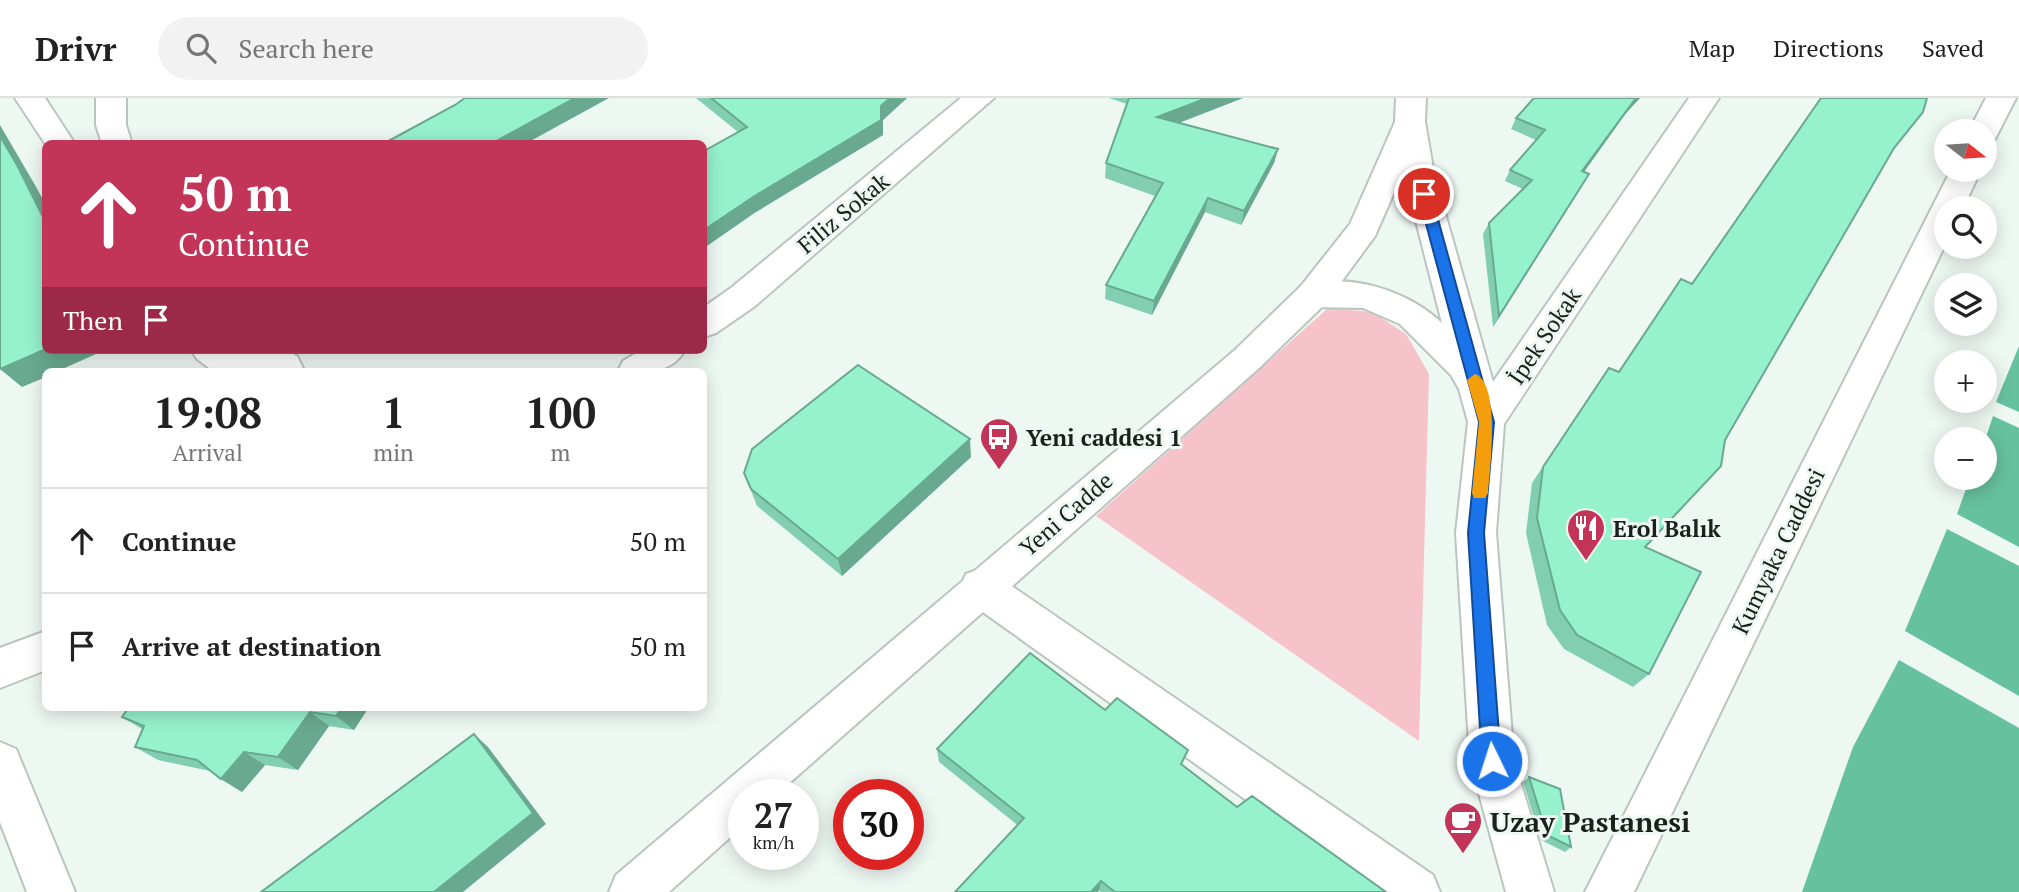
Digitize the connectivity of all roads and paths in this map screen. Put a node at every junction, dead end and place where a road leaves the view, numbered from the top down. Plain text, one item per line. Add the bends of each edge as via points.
1 (30, 98) edge
2 (111, 98) edge
3 (979, 98) edge
4 (1704, 98) edge
5 (2001, 98) edge
6 (1410, 110) edge
7 (1990, 119) edge
8 (57, 140) edge
9 (116, 140) edge
10 (1934, 233) edge
11 (1313, 295) junction
12 (707, 322) edge
13 (214, 354) edge
14 (661, 354) edge
15 (281, 362) edge
16 (241, 368) edge
17 (241, 368) edge
18 (640, 368) edge
19 (1486, 422) junction
20 (980, 587) junction
21 (42, 652) edge
22 (0, 668) edge
23 (0, 764) edge
24 (762, 779) edge
25 (728, 809) edge
26 (51, 892) edge
27 (633, 892) edge
28 (1416, 892) edge
29 (1530, 892) edge
30 (1609, 892) edge

1 - 8 street
2 - 9 street
3 - 12 street, Filiz Sokak via 743,297
4 - 19 street, İpek Sokak
5 - 7 street
6 - 11 street, Yeni Cadde via 1364,228
6 - 19 street via 1419,174
10 - 30 street, Kumyaka Caddesi
11 - 19 street via 1367,296 1412,315 1466,368
11 - 20 street, Yeni Cadde via 1247,359
13 - 16 street
14 - 18 street
15 - 17 street
19 - 29 street, İpek Sokak via 1476,533 1492,761
20 - 24 street, Yeni Cadde
20 - 28 street
21 - 22 street
23 - 26 street
25 - 27 street, Yeni Cadde

